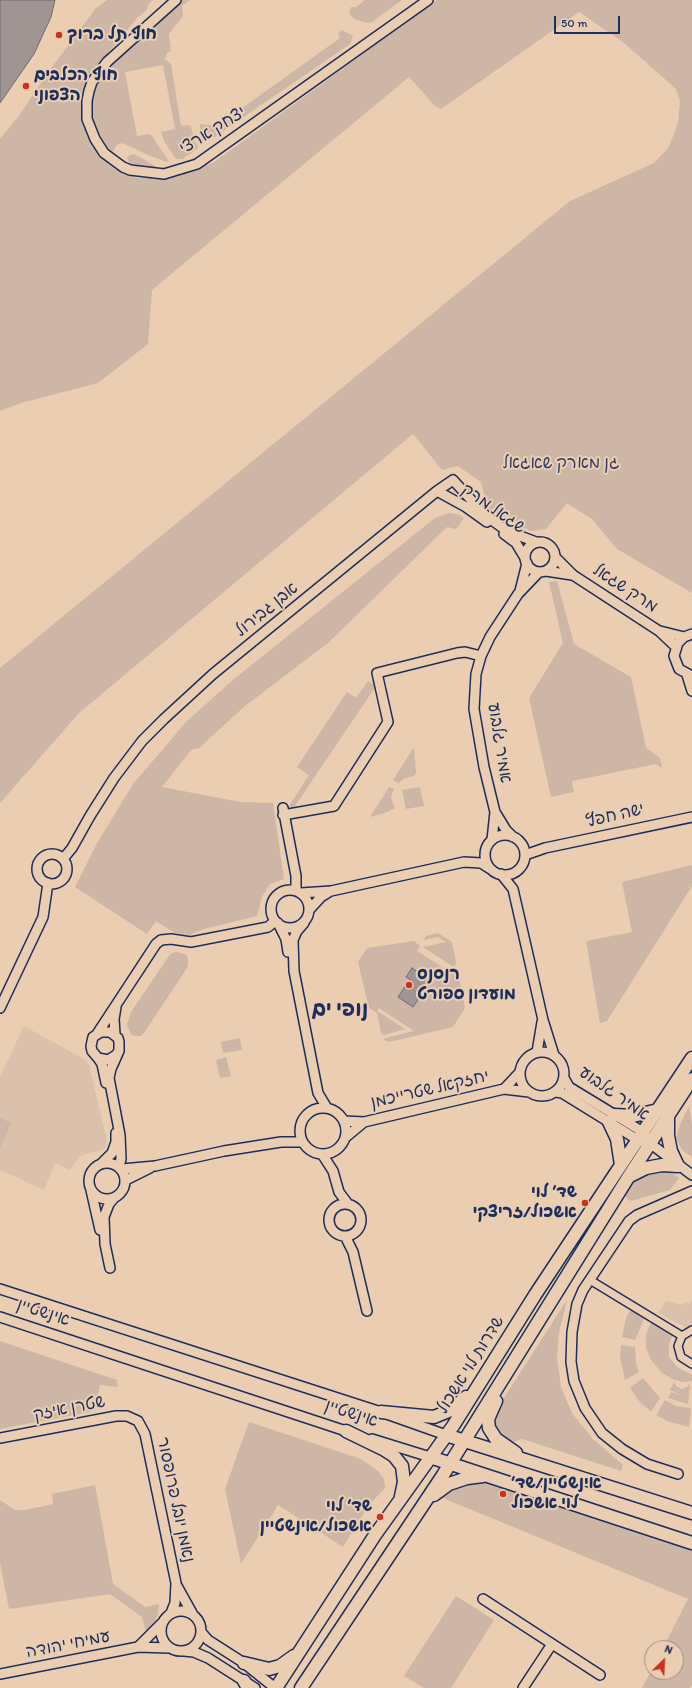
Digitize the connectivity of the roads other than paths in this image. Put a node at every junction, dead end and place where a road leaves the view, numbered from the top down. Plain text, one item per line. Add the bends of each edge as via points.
1 (176, 0) edge
2 (428, 0) edge
3 (453, 480) joint
4 (437, 491) junction
5 (536, 542) junction
6 (555, 557) junction
7 (526, 561) junction
8 (543, 571) junction
9 (573, 575) junction
10 (518, 594) junction
11 (660, 631) junction
12 (688, 636) edge
13 (676, 647) junction
14 (480, 656) junction
15 (689, 675) edge
16 (692, 691) edge
17 (495, 812) junction
18 (692, 817) edge
19 (512, 837) junction
20 (490, 843) junction
21 (521, 845) junction
22 (545, 848) junction
23 (524, 855) junction
24 (63, 858) junction
25 (464, 862) junction
26 (492, 870) junction
27 (518, 870) junction
28 (501, 874) junction
29 (48, 883) junction
30 (513, 889) junction
31 (330, 891) junction
32 (298, 892) junction
33 (310, 909) junction
34 (276, 922) junction
35 (304, 923) junction
36 (294, 971) junction
37 (117, 1004) junction
38 (0, 1008) edge
39 (543, 1020) junction
40 (97, 1034) junction
41 (114, 1034) junction
42 (119, 1051) junction
43 (537, 1052) junction
44 (554, 1055) junction
45 (98, 1058) junction
46 (692, 1058) edge
47 (520, 1072) junction
48 (564, 1078) junction
49 (692, 1079) edge
50 (504, 1089) junction
51 (529, 1092) junction
52 (556, 1092) junction
53 (318, 1093) junction
54 (326, 1108) junction
55 (316, 1110) junction
56 (663, 1114) junction
57 (611, 1118) junction
58 (344, 1121) junction
59 (364, 1122) junction
60 (300, 1130) junction
61 (640, 1136) junction
62 (346, 1137) junction
63 (281, 1142) junction
64 (303, 1142) junction
65 (651, 1144) junction
66 (335, 1152) junction
67 (322, 1154) junction
68 (101, 1164) junction
69 (621, 1165) junction
70 (155, 1166) junction
71 (678, 1166) junction
72 (120, 1168) junction
73 (333, 1171) junction
74 (692, 1175) edge
75 (629, 1176) junction
76 (126, 1180) junction
77 (90, 1185) junction
78 (692, 1191) edge
79 (339, 1192) junction
80 (114, 1198) junction
81 (348, 1204) junction
82 (336, 1207) junction
83 (350, 1235) junction
84 (105, 1244) junction
85 (110, 1268) dead end
86 (590, 1280) junction
87 (0, 1289) edge
88 (367, 1311) dead end
89 (0, 1316) edge
90 (692, 1330) edge
91 (682, 1336) junction
92 (514, 1362) junction
93 (692, 1364) edge
94 (482, 1378) junction
95 (381, 1412) junction
96 (142, 1425) joint
97 (346, 1431) junction
98 (446, 1435) junction
99 (0, 1438) edge
100 (464, 1441) junction
101 (430, 1457) junction
102 (449, 1464) junction
103 (540, 1465) junction
104 (678, 1474) dead end
105 (488, 1476) junction
106 (399, 1503) junction
107 (421, 1507) junction
108 (692, 1514) edge
109 (692, 1543) edge
110 (176, 1583) junction
111 (484, 1599) dead end
112 (171, 1613) junction
113 (192, 1613) junction
114 (162, 1622) junction
115 (202, 1632) junction
116 (552, 1644) junction
117 (138, 1647) junction
118 (169, 1648) junction
119 (183, 1651) junction
120 (300, 1652) junction
121 (244, 1663) junction
122 (2, 1674) edge
123 (600, 1675) dead end
124 (246, 1684) edge
125 (306, 1685) edge
126 (255, 1688) edge
127 (276, 1688) edge
128 (523, 1688) edge

1 - 2 street, יצחק ארצי via 108,62 92,82 86,101 87,119 104,153 130,170 164,174 197,164
3 - 4 street, אבן גבירול
3 - 5 street, שגאל מרק via 485,515 507,532
4 - 7 street, שגאל מרק via 516,543
4 - 24 street, אבן גבירול via 198,687 142,742 114,778 72,848
5 - 6 street via 548,544 553,549
5 - 7 street via 528,548
6 - 8 street via 553,565
6 - 9 street, מרק שגאל
7 - 8 street via 530,567
7 - 10 street, אמיר גלבוע
8 - 9 street, מרק שגאל
8 - 10 street, אמיר גלבוע
9 - 11 street, מרק שגאל
10 - 14 street, אמיר גלבוע
11 - 12 street, מרק שגאל
11 - 13 street, מרק שגאל
12 - 13 street
13 - 15 street via 676,665
14 - 17 street, אמיר גלבוע via 474,709
14 - 32 street via 457,653 377,673 388,722 334,806 283,812
15 - 16 street
17 - 19 street, אמיר גלבוע
17 - 20 street, אמיר גלבוע
18 - 22 street, ישה חפץ
19 - 20 street via 500,836
19 - 21 street
20 - 25 street
20 - 26 street via 486,859
21 - 22 street, ישה חפץ
21 - 23 street
22 - 23 street, ישה חפץ
23 - 27 street via 524,861
24 - 29 street via 66,875 60,881
24 - 29 street via 49,854 38,863 40,877
25 - 26 street via 480,863
25 - 31 street
26 - 28 street
27 - 28 street via 510,874
27 - 30 street
28 - 30 street
29 - 38 street via 43,917
30 - 39 street
31 - 32 street
31 - 33 street
32 - 33 street via 307,900
32 - 34 street via 285,890 273,900 271,911
33 - 35 street
34 - 35 street via 290,928
34 - 36 street via 286,939
34 - 37 street via 268,927 191,942 161,940
35 - 36 street via 293,940
36 - 53 street
37 - 40 street
37 - 41 street
39 - 43 street
39 - 44 street
40 - 41 street via 106,1031
40 - 45 street via 91,1046
41 - 42 street via 120,1042
42 - 45 street via 108,1060
42 - 72 street via 109,1078 121,1142
43 - 44 street
43 - 47 street via 525,1060
44 - 48 street via 564,1068
45 - 68 street via 104,1073 116,1138 112,1153
46 - 56 street, שדרות לוי אשכול
47 - 50 street, יחזקאל שטרייכמן
47 - 51 street via 523,1085
48 - 52 street
48 - 57 street, אמיר גלבוע via 569,1086
49 - 56 street, שדרות לוי אשכול
50 - 51 street, יחזקאל שטרייכמן
50 - 59 street, יחזקאל שטרייכמן
51 - 52 street via 542,1097
52 - 57 street, אמיר גלבוע via 562,1092
53 - 54 street
53 - 55 street
54 - 55 street
54 - 58 street via 335,1111
55 - 60 street via 307,1115
56 - 57 street
56 - 61 street, שדרות לוי אשכול
56 - 65 street, שדרות לוי אשכול
56 - 71 street via 671,1151
57 - 61 street, אמיר גלבוע
57 - 69 street
58 - 59 street, יחזקאל שטרייכמן
58 - 62 street
59 - 62 street, יחזקאל שטרייכמן
60 - 63 street
60 - 64 street
61 - 65 street, אמיר גלבוע
61 - 69 street, שדרות לוי אשכול
62 - 66 street
63 - 64 street
63 - 70 street
64 - 67 street via 309,1149
65 - 71 street, אמיר גלבוע
65 - 75 street, שדרות לוי אשכול
66 - 67 street
66 - 73 street
67 - 73 street
68 - 72 street via 112,1163
68 - 77 street via 92,1170
69 - 94 street, שדרות לוי אשכול
70 - 72 street
70 - 76 street
71 - 74 street, אמיר גלבוע
71 - 75 street via 646,1168
72 - 76 street
73 - 79 street
75 - 92 street, שדרות לוי אשכול
76 - 80 street via 124,1189
77 - 80 street via 99,1197
77 - 84 street
78 - 86 street via 629,1221
79 - 81 street
79 - 82 street
80 - 84 street via 104,1217
81 - 82 street
81 - 83 street via 360,1214 360,1225
82 - 83 street via 330,1215 330,1225 336,1233
83 - 88 street
84 - 85 street
86 - 91 street
86 - 104 street via 577,1304 572,1332 571,1362 574,1381 585,1408 602,1432 622,1450 647,1464
87 - 95 street, אינשטיין
89 - 97 street, אינשטיין
90 - 91 street
91 - 93 street via 678,1352 684,1361
92 - 100 street, שדרות לוי אשכול
92 - 103 street via 488,1419 489,1428 504,1446
94 - 95 street via 461,1402 434,1417
94 - 98 street, שדרות לוי אשכול
95 - 98 street, אינשטיין
96 - 99 street, שטרן איזק via 132,1417 116,1416
96 - 110 street, נאמן יובל פרופסור
97 - 101 street, אינשטיין
97 - 106 street via 383,1449 394,1456 402,1466 404,1482
98 - 100 street, אינשטיין
98 - 101 street, שדרות לוי אשכול
100 - 102 street, שדרות לוי אשכול
100 - 103 street, אינשטיין
101 - 102 street, אינשטיין
101 - 106 street, שדרות לוי אשכול
102 - 105 street, אינשטיין
102 - 107 street, שדרות לוי אשכול
103 - 108 street, אינשטיין
105 - 107 street via 474,1476 443,1487
105 - 109 street, אינשטיין
106 - 120 street, שדרות לוי אשכול via 375,1535
107 - 125 street, שדרות לוי אשכול
110 - 112 street, נאמן יובל פרופסור via 175,1603
110 - 113 street, נאמן יובל פרופסור
111 - 116 street
112 - 113 street via 182,1610
112 - 114 street
113 - 115 street via 199,1621
114 - 117 street
114 - 118 street via 160,1633
115 - 119 street via 194,1647
115 - 121 street via 208,1640
116 - 123 street
116 - 128 street
117 - 118 street, עמיחי יהודה
117 - 122 street, עמיחי יהודה
118 - 119 street
119 - 124 street via 194,1652 208,1658
120 - 121 street via 274,1668 265,1669
120 - 127 street, שדרות לוי אשכול
121 - 127 street
124 - 126 street

